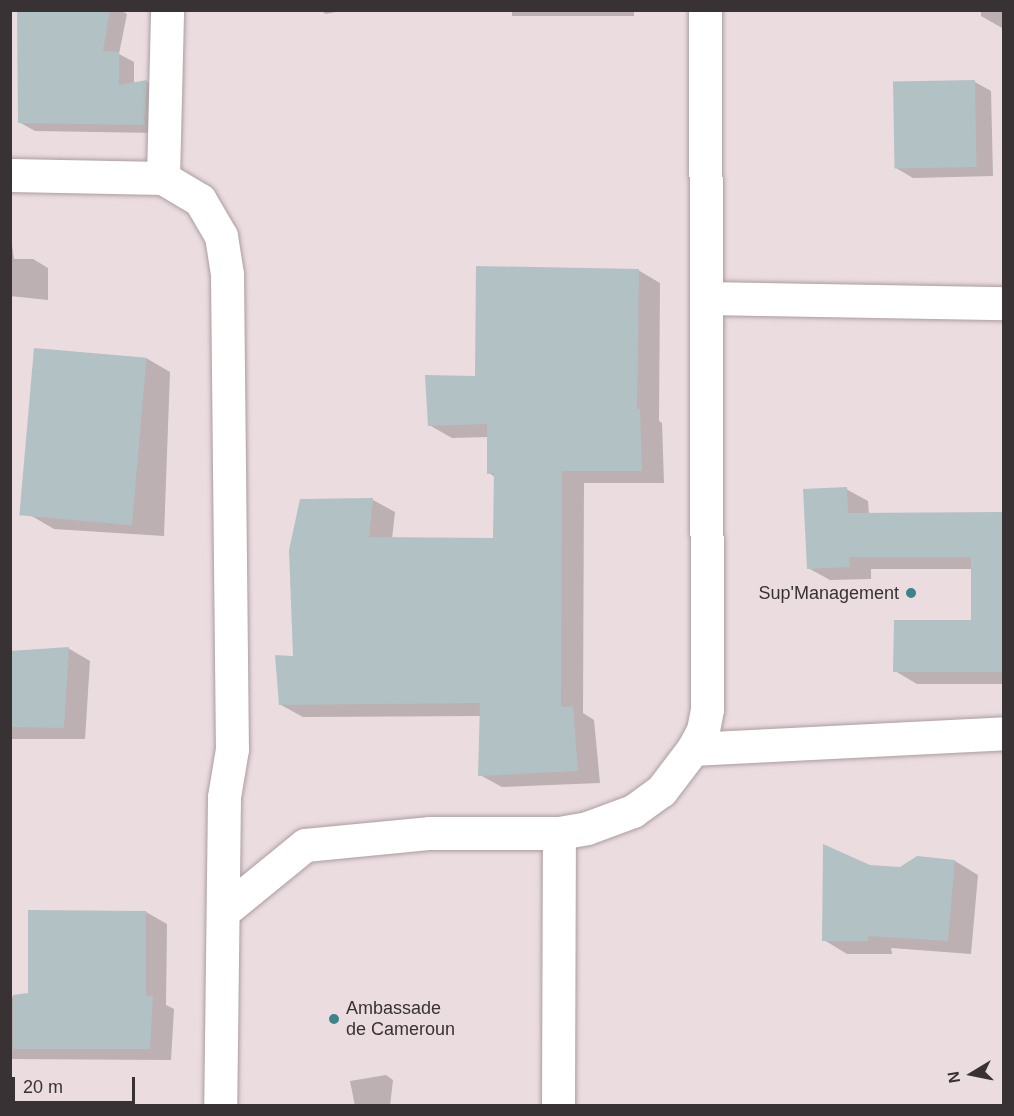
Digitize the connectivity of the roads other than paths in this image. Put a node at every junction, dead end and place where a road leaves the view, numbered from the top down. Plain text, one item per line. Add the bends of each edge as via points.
1 (167, 10) edge
2 (705, 10) edge
3 (10, 175) edge
4 (163, 178) junction
5 (706, 298) junction
6 (1004, 303) edge
7 (1004, 733) edge
8 (693, 749) junction
9 (560, 833) junction
10 (224, 911) junction
11 (220, 1106) edge
12 (558, 1106) edge

1 - 4 street
2 - 5 street
3 - 4 street
4 - 10 street via 200,200 221,236 227,275 232,749 224,797
5 - 6 street
5 - 8 street via 707,709 703,730
7 - 8 street
8 - 9 street via 661,791 633,811 587,828
9 - 10 street via 430,833 305,845
9 - 12 street
10 - 11 street

